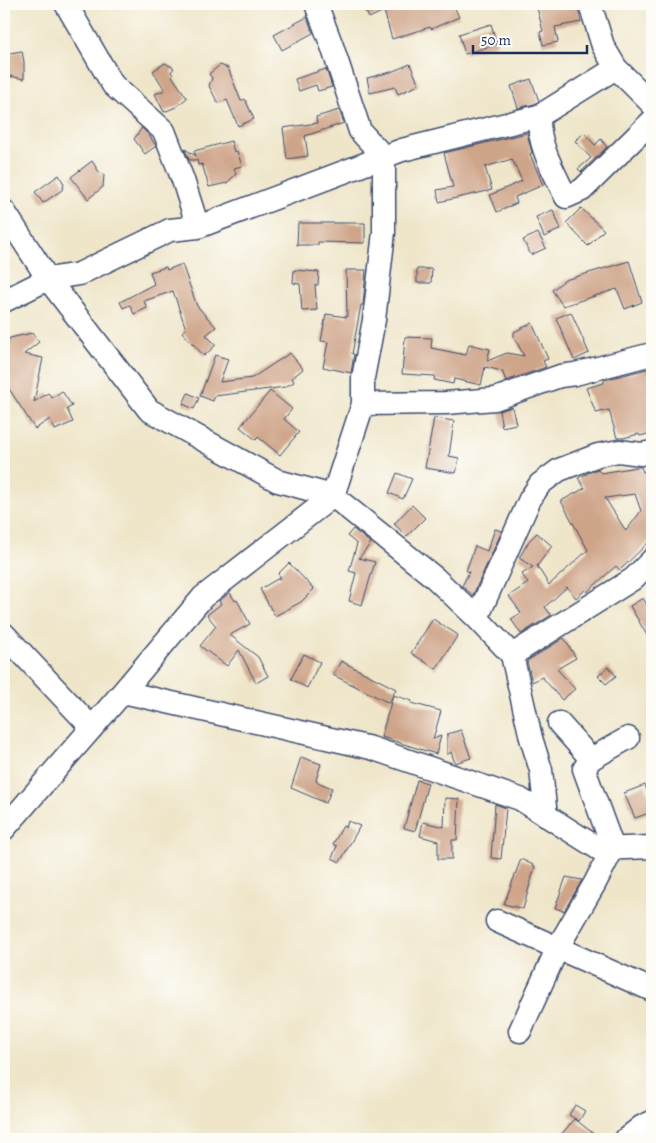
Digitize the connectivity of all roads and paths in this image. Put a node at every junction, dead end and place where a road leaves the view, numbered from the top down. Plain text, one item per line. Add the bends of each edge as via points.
1 (66, 4) edge
2 (316, 4) edge
3 (590, 4) edge
4 (616, 68) junction
5 (652, 104) edge
6 (539, 116) junction
7 (652, 121) edge
8 (384, 157) junction
9 (4, 211) edge
10 (198, 226) junction
11 (48, 279) junction
12 (4, 302) edge
13 (652, 354) edge
14 (363, 404) junction
15 (652, 452) edge
16 (333, 496) junction
17 (652, 560) edge
18 (477, 618) junction
19 (4, 634) edge
20 (512, 655) junction
21 (123, 692) junction
22 (559, 723) dead end
23 (92, 728) junction
24 (628, 738) dead end
25 (591, 759) junction
26 (546, 816) junction
27 (4, 829) edge
28 (652, 847) edge
29 (612, 848) junction
30 (497, 921) dead end
31 (558, 947) junction
32 (652, 990) edge
33 (520, 1031) dead end
34 (652, 1122) edge
35 (626, 1139) edge

1 - 10 street via 113,85 164,132
2 - 8 street via 360,131
3 - 4 street via 603,46
4 - 5 street
4 - 6 street
6 - 7 street via 538,131 542,145 566,197 588,185
6 - 8 street
8 - 10 street
8 - 14 street via 384,232
9 - 11 street
10 - 11 street via 170,230 80,274
11 - 12 street
11 - 16 street via 149,410 278,481
13 - 14 street via 560,376 496,398 446,403
14 - 16 street
15 - 18 street via 619,451 598,455 559,470 540,484 530,499
16 - 18 street via 435,578
16 - 21 street via 203,596
17 - 20 street via 626,584
18 - 20 street
19 - 23 street
20 - 26 street via 540,770
21 - 23 street
21 - 26 street via 371,748 520,799
22 - 25 street
23 - 27 street
24 - 25 street
25 - 29 street via 584,769
26 - 29 street via 599,849
28 - 29 street
29 - 31 street
30 - 31 street
31 - 32 street
31 - 33 street
34 - 35 street

